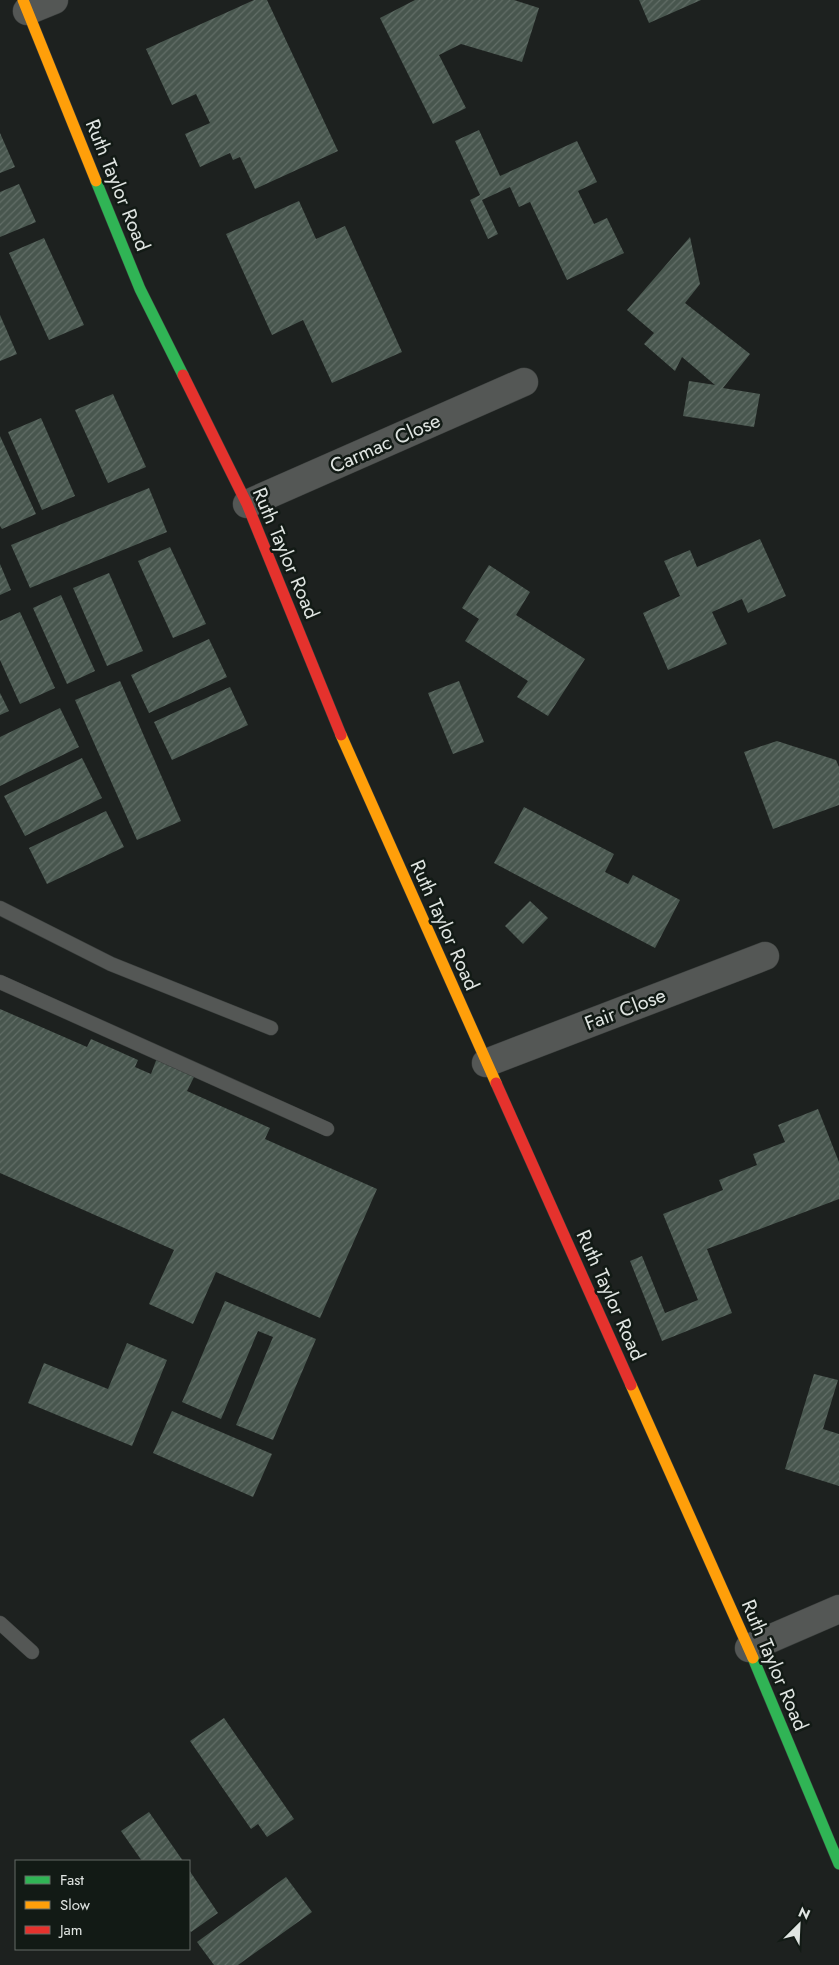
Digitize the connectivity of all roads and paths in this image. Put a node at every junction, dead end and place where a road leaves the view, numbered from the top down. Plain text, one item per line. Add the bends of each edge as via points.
1 (54, 0) edge
2 (25, 6) edge
3 (524, 382) dead end
4 (247, 504) junction
5 (0, 908) edge
6 (764, 956) dead end
7 (0, 982) edge
8 (271, 1028) dead end
9 (486, 1063) junction
10 (327, 1129) dead end
11 (839, 1609) edge
12 (0, 1623) edge
13 (749, 1648) junction
14 (32, 1652) dead end
15 (839, 1864) edge

1 - 2 street
2 - 4 street, Ruth Taylor Road via 140,288
3 - 4 street, Carmac Close
4 - 9 street, Ruth Taylor Road via 343,739
5 - 8 lane via 110,964
6 - 9 street, Fair Close
7 - 10 lane
9 - 13 street, Ruth Taylor Road
11 - 13 street
12 - 14 lane
13 - 15 street, Ruth Taylor Road

